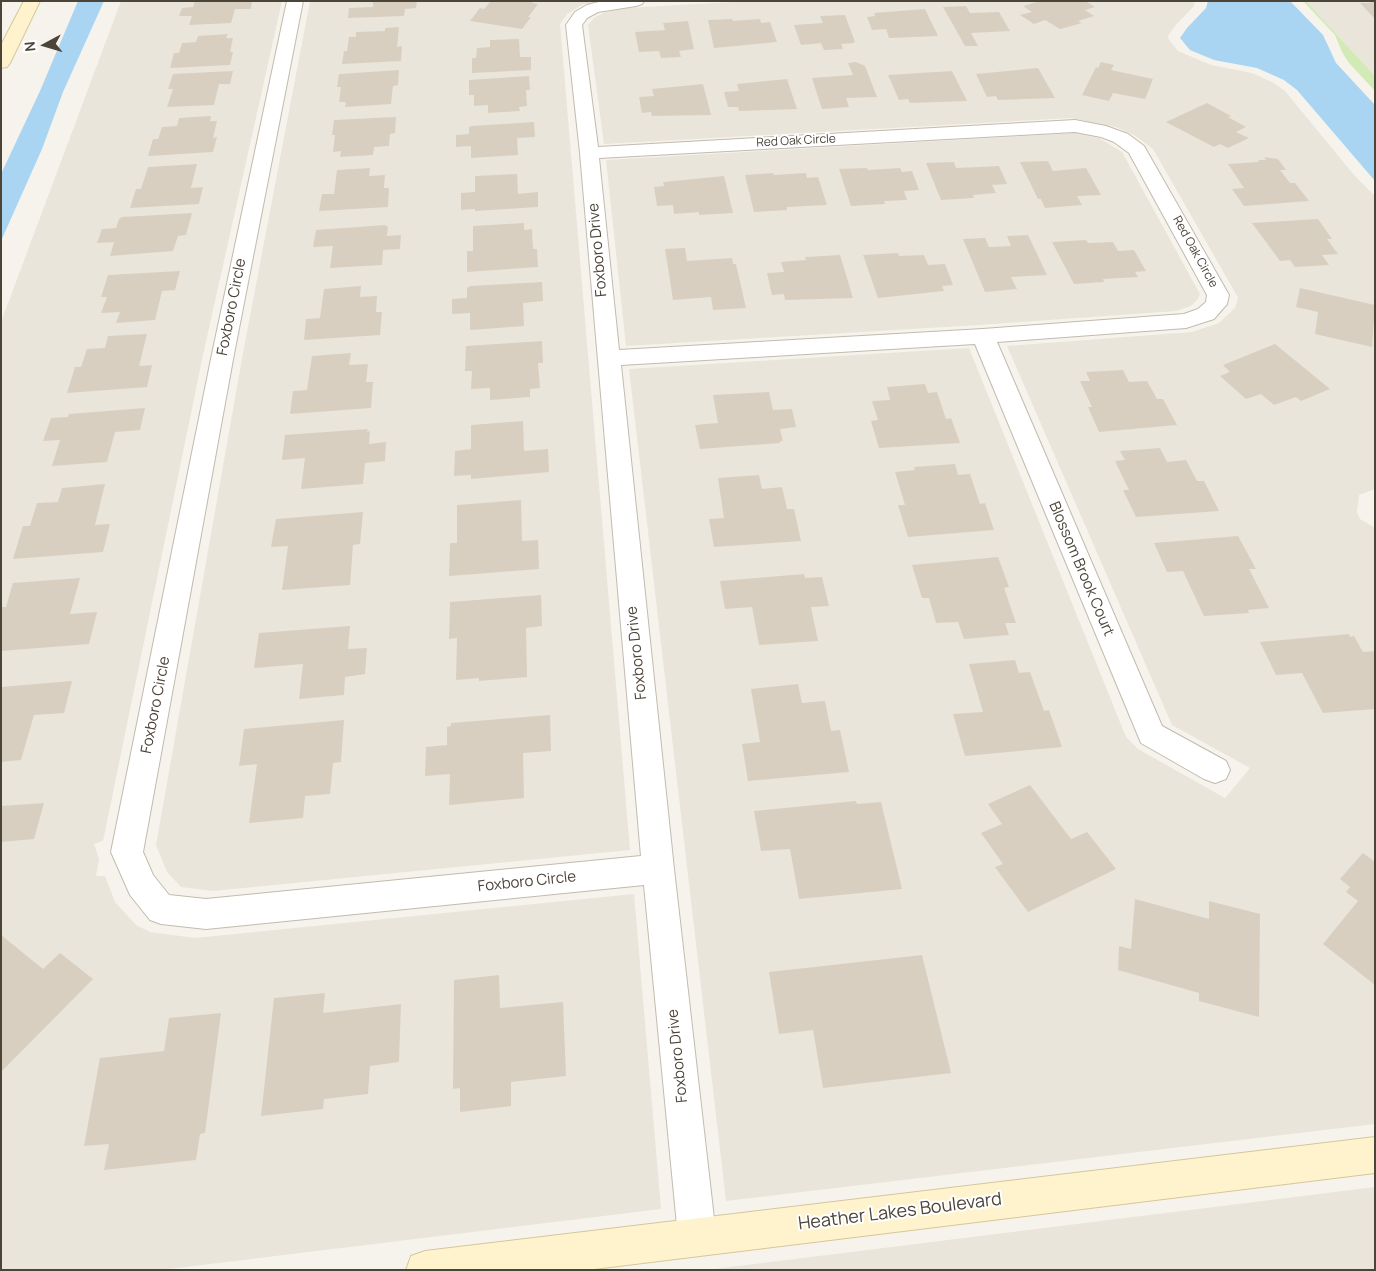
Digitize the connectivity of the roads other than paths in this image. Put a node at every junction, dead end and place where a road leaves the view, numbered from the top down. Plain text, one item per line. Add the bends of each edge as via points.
1 (32, 1) edge
2 (296, 1) edge
3 (636, 1) edge
4 (1, 63) edge
5 (589, 153) junction
6 (983, 336) junction
7 (608, 358) junction
8 (1215, 770) dead end
9 (658, 869) junction
10 (1375, 1155) edge
11 (697, 1236) junction
12 (425, 1270) edge

1 - 4 street
2 - 9 street, Foxboro Circle via 223,354 127,852 140,885 161,909 206,914
3 - 5 street, Foxboro Drive via 593,8 574,25
5 - 6 street, Red Oak Circle via 1075,126 1106,132 1137,150 1218,295 1216,304 1206,314 1186,321
5 - 7 street, Foxboro Drive
6 - 7 street, Red Oak Circle
6 - 8 street, Blossom Brook Court via 1151,734
7 - 9 street, Foxboro Drive
9 - 11 street, Foxboro Drive
10 - 11 street, Heather Lakes Boulevard
11 - 12 street, Heather Lakes Boulevard

